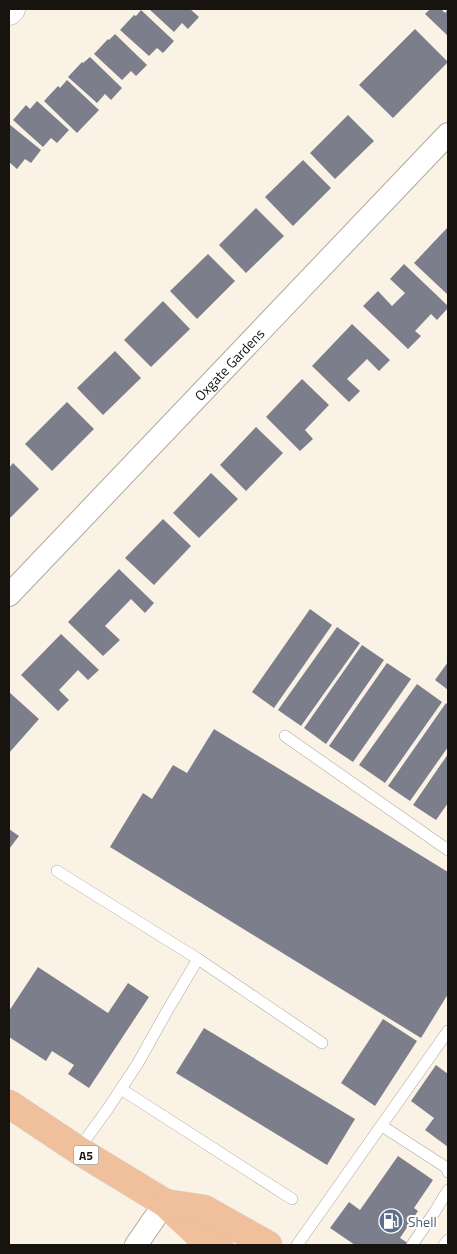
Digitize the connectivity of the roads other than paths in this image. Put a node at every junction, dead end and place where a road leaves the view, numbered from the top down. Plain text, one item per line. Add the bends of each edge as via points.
1 (448, 134) edge
2 (9, 594) edge
3 (285, 736) dead end
4 (448, 850) edge
5 (57, 871) dead end
6 (198, 959) junction
7 (448, 1031) edge
8 (322, 1043) dead end
9 (120, 1089) junction
10 (9, 1104) edge
11 (382, 1126) junction
12 (78, 1150) junction
13 (448, 1172) edge
14 (448, 1190) edge
15 (292, 1200) dead end
16 (165, 1203) junction
17 (448, 1240) edge
18 (136, 1245) edge
19 (219, 1245) edge
20 (268, 1245) edge
21 (297, 1245) edge
22 (412, 1245) edge
23 (444, 1245) edge

1 - 2 street, Oxgate Gardens
3 - 4 lane
5 - 6 lane
6 - 8 lane
6 - 9 lane via 138,1064
7 - 11 lane
9 - 12 lane
9 - 15 lane
10 - 12 main road, A5
11 - 13 lane via 447,1168
11 - 21 lane
12 - 16 main road, A5
14 - 22 lane
16 - 18 street
16 - 19 main road, A5 via 198,1234
16 - 20 main road, A5 via 204,1209
17 - 23 lane

